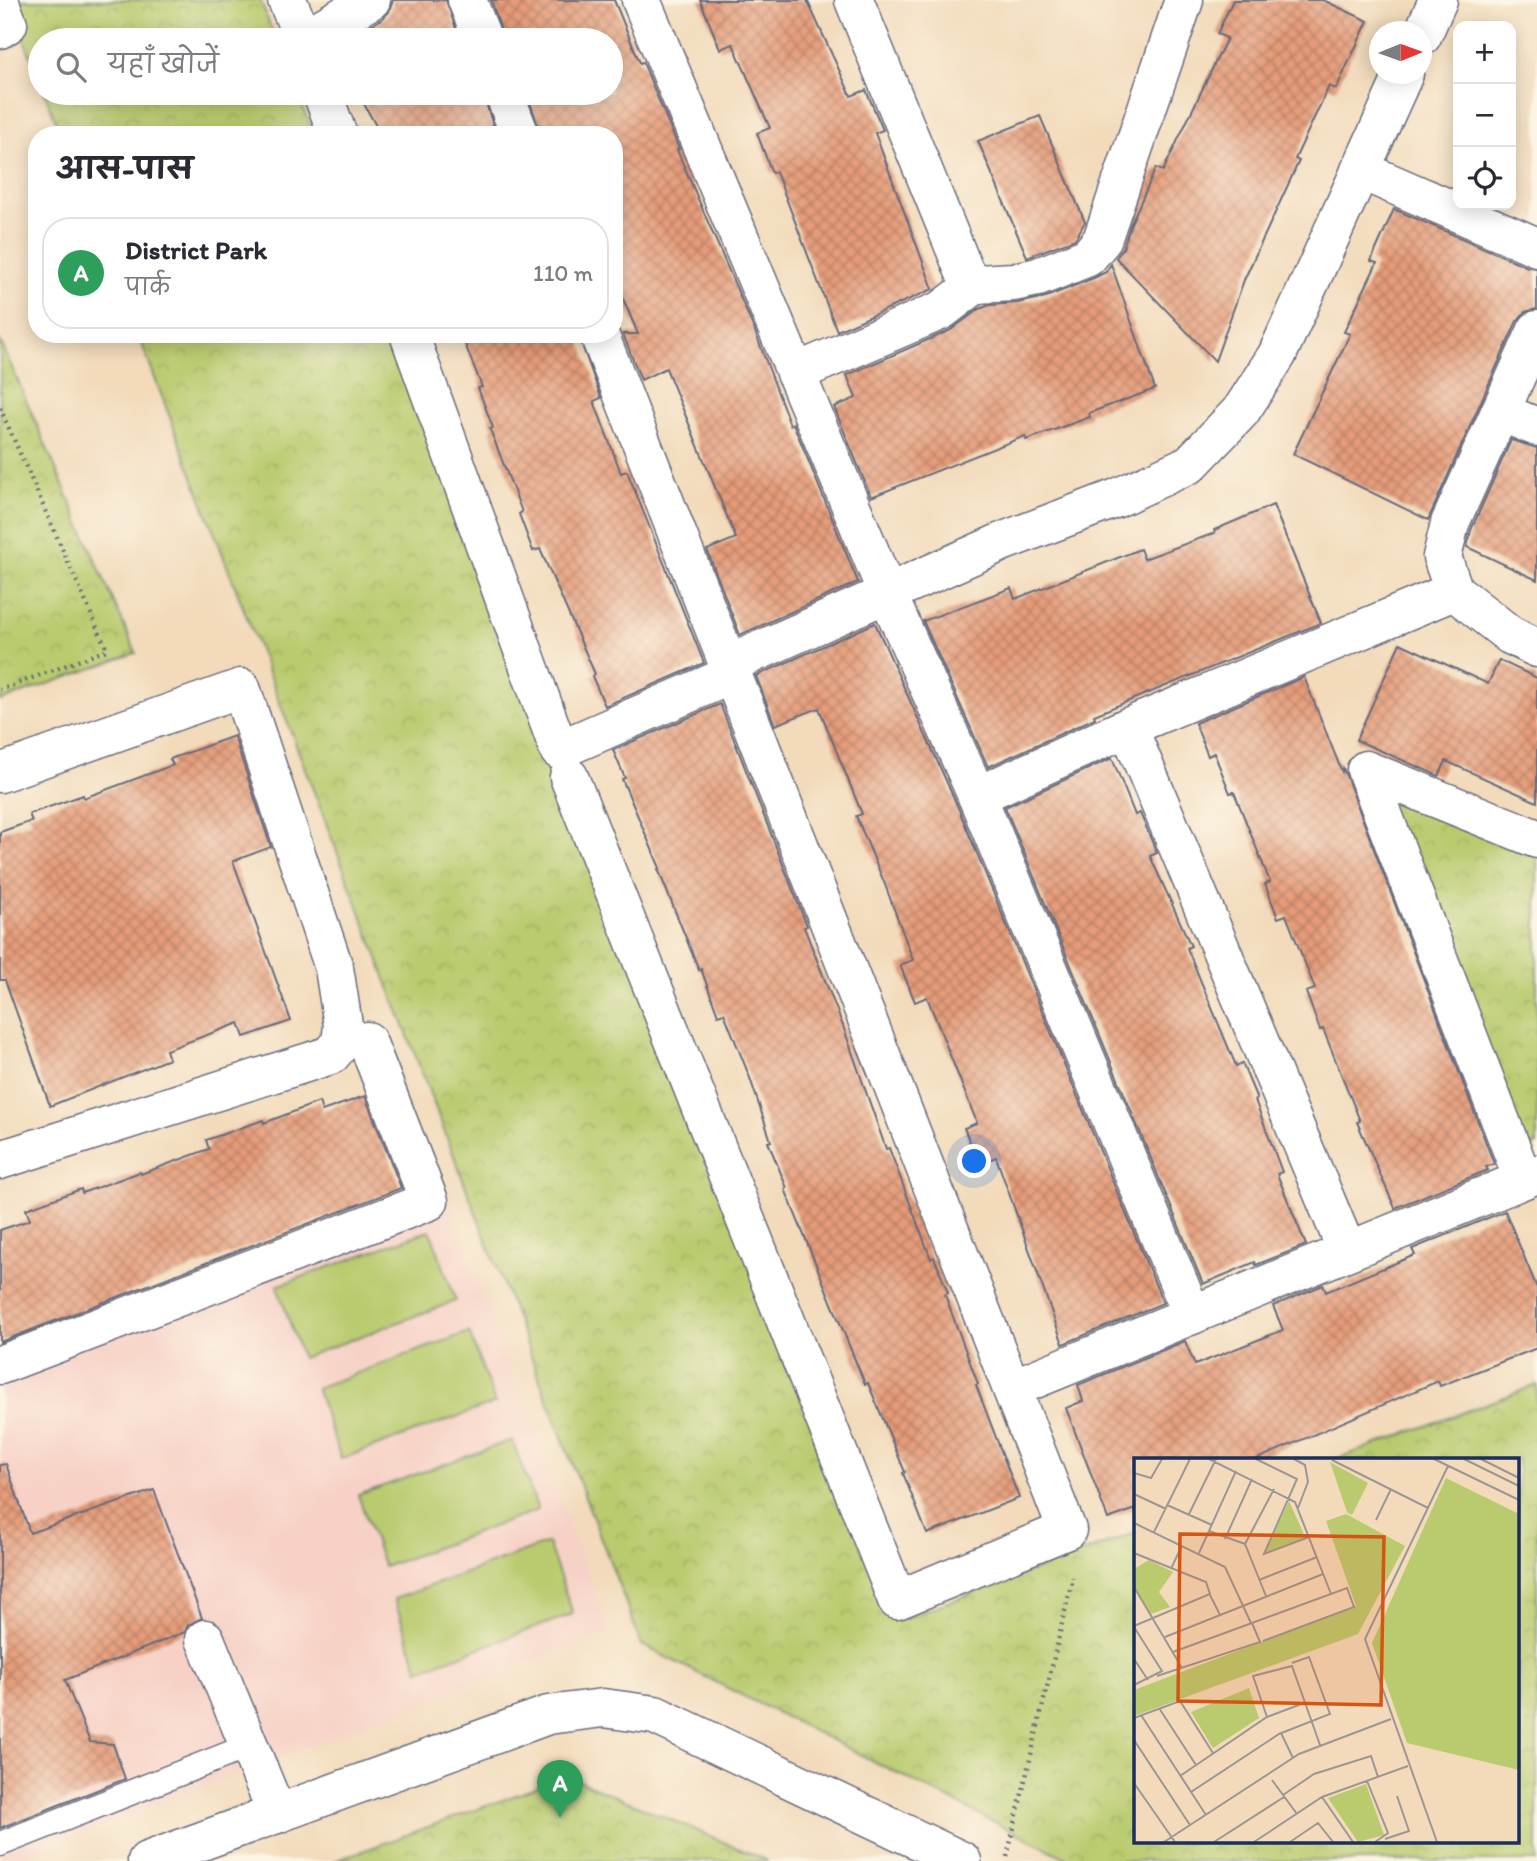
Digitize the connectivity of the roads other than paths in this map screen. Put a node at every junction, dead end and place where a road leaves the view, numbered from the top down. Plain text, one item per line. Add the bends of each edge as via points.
1 (287, 0) edge
2 (371, 0) edge
3 (467, 0) edge
4 (641, 0) edge
5 (854, 0) edge
6 (1185, 0) edge
7 (0, 3) edge
8 (298, 28) edge
9 (323, 28) edge
10 (478, 28) edge
11 (0, 29) edge
12 (1399, 84) edge
13 (327, 105) edge
14 (508, 105) edge
15 (335, 126) edge
16 (516, 126) edge
17 (1360, 170) junction
18 (1537, 247) edge
19 (976, 284) junction
20 (1537, 330) edge
21 (412, 343) edge
22 (603, 343) edge
23 (795, 373) junction
24 (1500, 412) junction
25 (1537, 428) edge
26 (1454, 591) junction
27 (887, 593) junction
28 (1537, 648) edge
29 (731, 669) junction
30 (1128, 727) junction
31 (0, 773) edge
32 (569, 777) dead end
33 (977, 796) junction
34 (1537, 839) edge
35 (367, 1041) dead end
36 (2, 1154) edge
37 (1530, 1176) edge
38 (1347, 1251) junction
39 (1192, 1315) junction
40 (0, 1365) edge
41 (1013, 1388) junction
42 (205, 1639) dead end
43 (249, 1746) junction
44 (277, 1814) junction
45 (0, 1844) edge
46 (147, 1861) edge
47 (962, 1861) edge

1 - 8 street
2 - 9 street
3 - 10 street
4 - 23 street
5 - 19 street via 965,273
6 - 19 street via 1102,240 1088,257 1038,277
7 - 11 street via 8,24
12 - 17 street
13 - 15 street
14 - 16 street
17 - 18 street
17 - 27 street via 1277,355 1241,411 1189,464
19 - 23 street via 942,310
20 - 24 street
21 - 29 street via 559,750
22 - 29 street
23 - 27 street
24 - 25 street
24 - 26 street via 1450,523 1442,557
26 - 28 street via 1510,635
26 - 30 street
27 - 29 street
27 - 33 street
29 - 41 street
30 - 33 street
30 - 38 street
31 - 36 street via 241,688 334,968 343,1025 341,1043 331,1055
32 - 41 street via 897,1600 1067,1530
33 - 39 street
34 - 37 street via 1366,770
35 - 40 street via 429,1201
37 - 38 street
38 - 39 street
39 - 41 street
42 - 43 street
43 - 44 street
43 - 45 lane
44 - 46 street
44 - 47 street via 548,1715 603,1708 655,1715

